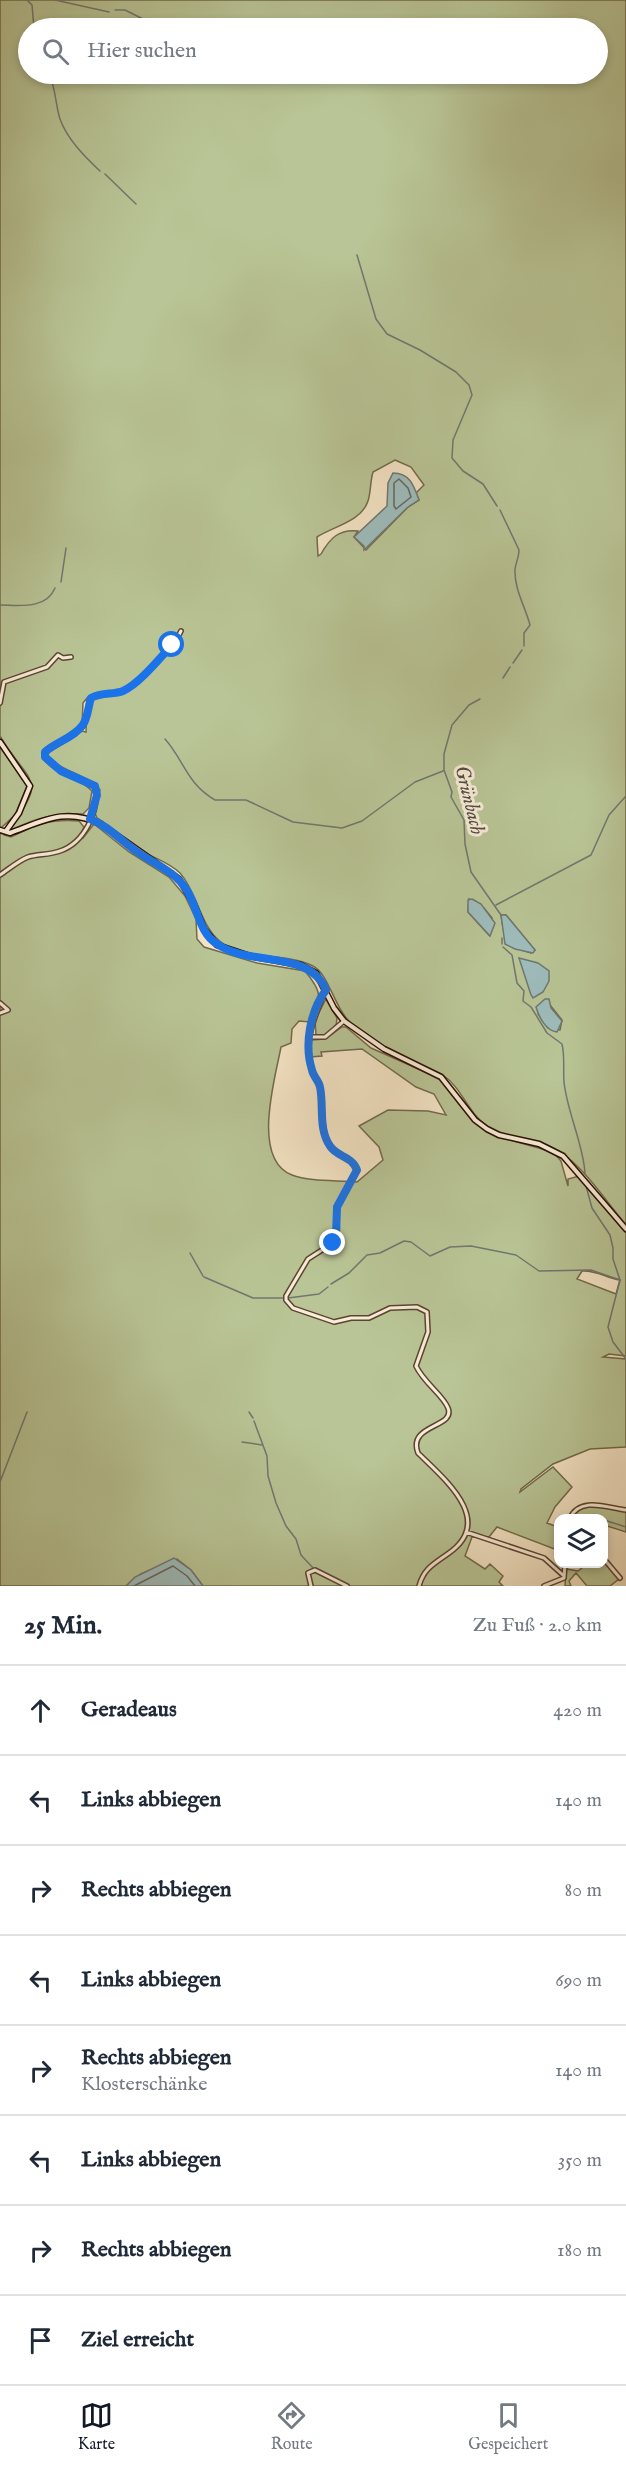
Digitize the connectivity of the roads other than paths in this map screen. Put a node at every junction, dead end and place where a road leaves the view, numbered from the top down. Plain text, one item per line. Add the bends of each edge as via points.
1 (181, 631) dead end
2 (71, 657) dead end
3 (0, 703) edge
4 (0, 742) edge
5 (90, 819) junction
6 (0, 830) edge
7 (6, 831) junction
8 (0, 875) edge
9 (326, 990) junction
10 (0, 1003) edge
11 (0, 1012) edge
12 (344, 1021) junction
13 (309, 1037) junction
14 (626, 1229) edge
15 (626, 1510) edge
16 (572, 1514) edge
17 (466, 1532) junction
18 (608, 1564) edge
19 (565, 1568) edge
20 (564, 1576) junction
21 (620, 1578) dead end
22 (311, 1586) edge
23 (347, 1586) edge
24 (419, 1586) edge
25 (544, 1586) edge

1 - 5 street via 160,659 132,685 122,692 91,698 84,725 45,752 51,765 95,786 97,795
2 - 3 street via 58,655 46,667 4,682
4 - 7 main road via 30,786 20,813
5 - 7 main road via 47,818 13,832
5 - 8 street via 73,844 24,859
5 - 9 main road via 173,874 186,889 204,929 217,945 250,956 301,965 316,973
6 - 7 main road
9 - 12 main road
9 - 13 street
10 - 11 street via 8,1010
12 - 13 street via 325,1037
12 - 14 main road via 384,1049 441,1077 487,1129 554,1150
13 - 17 street via 310,1064 320,1085 323,1129 328,1143 357,1170 337,1207 333,1243 308,1259 286,1300 293,1308 334,1322 369,1318 390,1308 417,1307 427,1312 428,1332 417,1366 425,1383 448,1408 448,1414 419,1435 415,1446 461,1499 467,1515
15 - 16 street via 593,1504
17 - 20 street via 544,1558
17 - 24 street via 458,1545 425,1570
18 - 21 street
19 - 20 street
20 - 25 street
22 - 23 street via 310,1570

